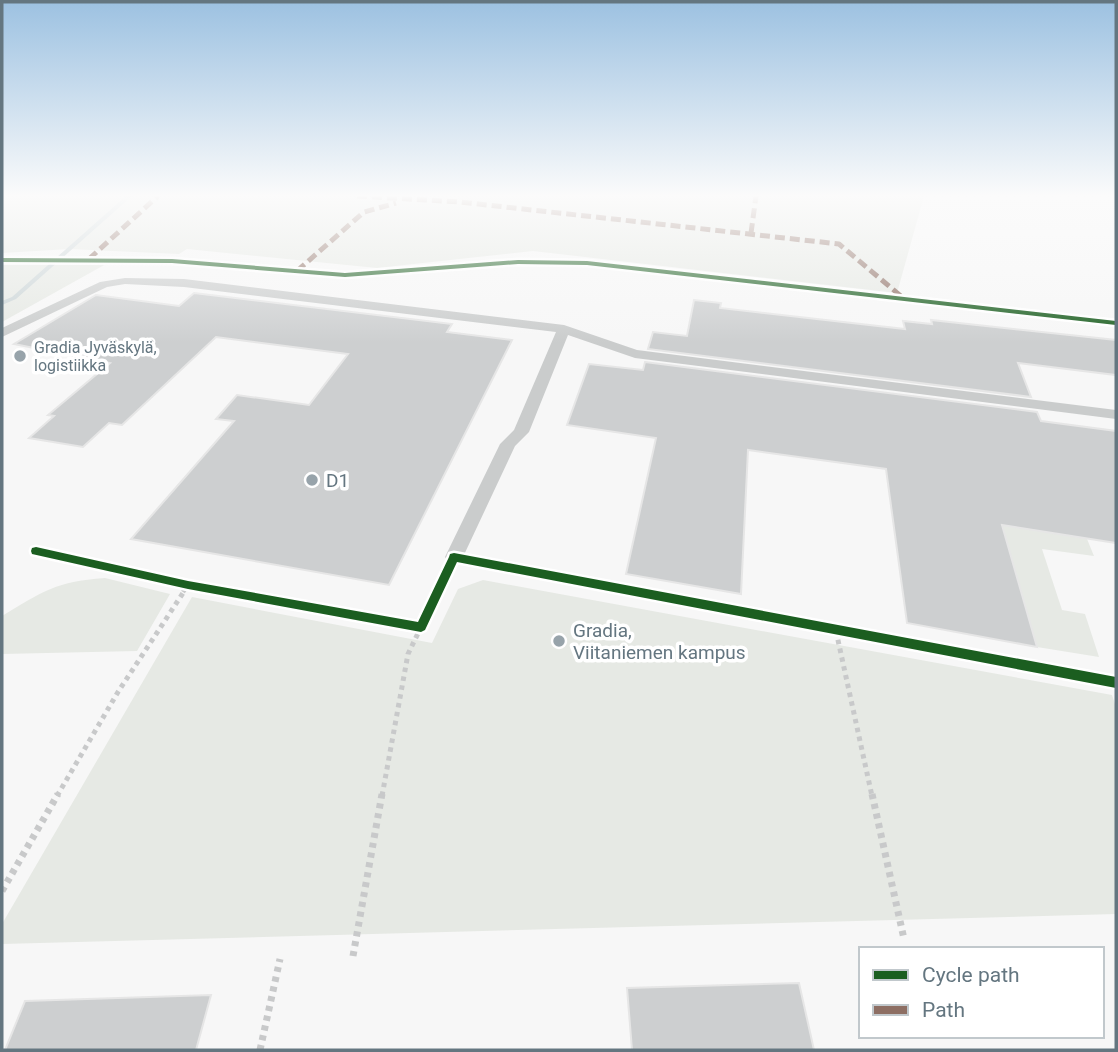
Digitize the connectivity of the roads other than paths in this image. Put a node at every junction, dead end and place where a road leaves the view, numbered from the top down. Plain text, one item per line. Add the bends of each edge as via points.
1 (564, 329) junction
2 (2, 333) edge
3 (1116, 415) edge
4 (454, 557) dead end

1 - 2 lane via 184,283 125,281 87,290
1 - 3 lane via 635,354
1 - 4 lane via 522,432 508,444

